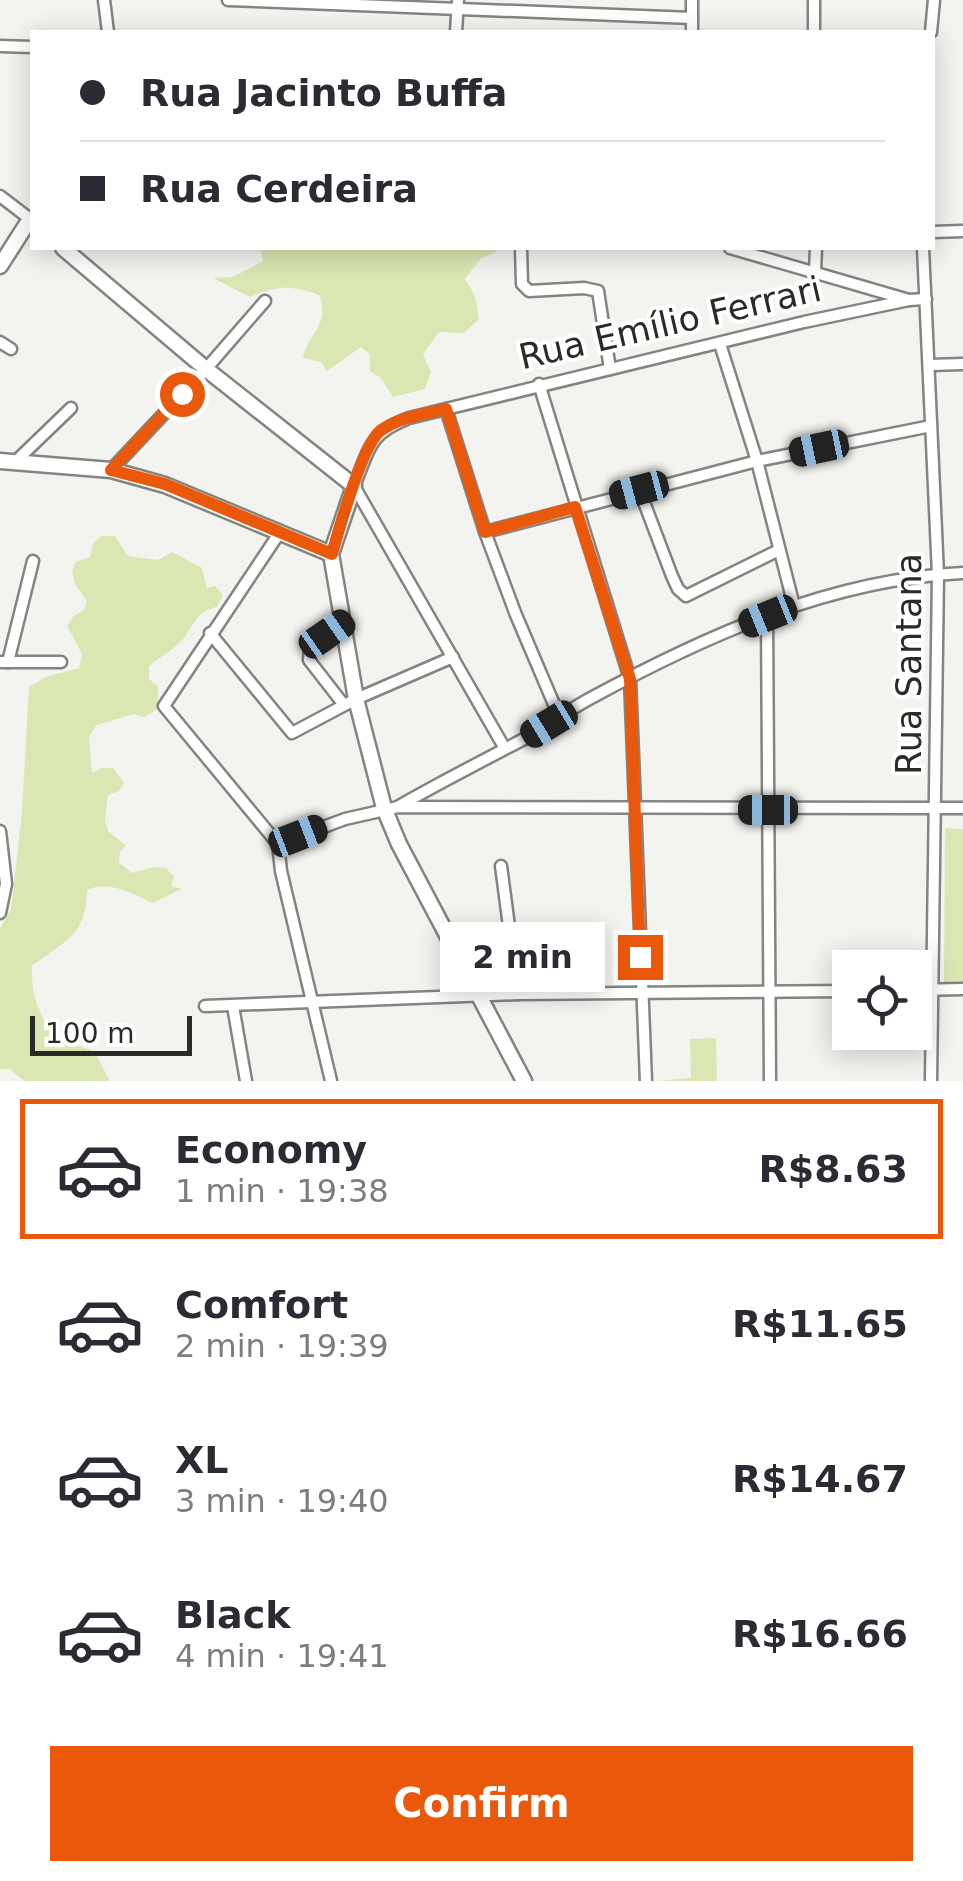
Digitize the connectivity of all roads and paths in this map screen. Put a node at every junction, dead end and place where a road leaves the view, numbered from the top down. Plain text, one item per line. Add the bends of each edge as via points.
1 (104, 0) edge
2 (228, 0) edge
3 (692, 0) edge
4 (814, 0) edge
5 (934, 0) edge
6 (458, 4) edge
7 (692, 18) junction
8 (108, 30) edge
9 (456, 30) edge
10 (692, 30) edge
11 (814, 30) edge
12 (932, 30) edge
13 (0, 46) edge
14 (30, 47) edge
15 (0, 196) edge
16 (30, 218) edge
17 (30, 223) edge
18 (963, 231) edge
19 (935, 232) edge
20 (66, 250) edge
21 (521, 250) edge
22 (737, 250) edge
23 (816, 250) edge
24 (923, 250) edge
25 (0, 266) edge
26 (814, 271) junction
27 (926, 299) junction
28 (909, 300) junction
29 (265, 301) dead end
30 (0, 342) edge
31 (720, 344) junction
32 (12, 350) dead end
33 (963, 364) edge
34 (930, 366) junction
35 (206, 369) junction
36 (610, 369) junction
37 (539, 384) junction
38 (71, 408) dead end
39 (446, 409) junction
40 (931, 426) junction
41 (757, 461) junction
42 (8, 462) edge
43 (111, 470) junction
44 (354, 486) junction
45 (639, 490) junction
46 (575, 507) junction
47 (280, 532) junction
48 (485, 532) junction
49 (779, 550) junction
50 (332, 554) junction
51 (32, 561) dead end
52 (963, 573) edge
53 (938, 574) junction
54 (794, 606) junction
55 (768, 616) junction
56 (344, 622) junction
57 (210, 633) junction
58 (453, 657) junction
59 (4, 662) edge
60 (61, 662) dead end
61 (630, 679) junction
62 (350, 702) junction
63 (559, 716) junction
64 (504, 747) junction
65 (391, 808) junction
66 (936, 808) junction
67 (963, 808) edge
68 (634, 809) junction
69 (768, 810) junction
70 (0, 831) edge
71 (278, 844) junction
72 (501, 866) dead end
73 (0, 913) edge
74 (963, 989) edge
75 (933, 990) junction
76 (832, 991) edge
77 (768, 992) junction
78 (518, 994) junction
79 (642, 994) junction
80 (482, 997) junction
81 (313, 1002) junction
82 (205, 1006) dead end
83 (232, 1006) junction
84 (246, 1081) edge
85 (331, 1081) edge
86 (524, 1081) edge
87 (646, 1081) edge
88 (770, 1081) edge
89 (931, 1081) edge

1 - 8 street
2 - 6 street
3 - 7 street
4 - 11 street
5 - 12 street
6 - 7 street
6 - 9 street
7 - 10 street
13 - 14 street
15 - 16 street
17 - 25 main road
18 - 19 street
20 - 35 main road
21 - 36 street via 524,289 598,291
22 - 26 street
23 - 26 street
24 - 27 street, Rua Santana
26 - 28 street
27 - 28 street
27 - 34 street, Rua Santana
28 - 31 street, Rua Emílio Ferrari
29 - 35 street
30 - 32 street
31 - 36 street, Rua Emílio Ferrari
31 - 41 street
33 - 34 street
34 - 40 street, Rua Santana
35 - 43 street
35 - 44 main road
36 - 37 street, Rua Emílio Ferrari
37 - 39 street, Rua Emílio Ferrari
37 - 46 street
38 - 42 street
39 - 44 street, Rua Emílio Ferrari via 380,431
39 - 48 street
40 - 41 street
40 - 53 street, Rua Santana
41 - 45 street
41 - 49 street
42 - 43 main road
43 - 47 main road via 165,484
44 - 50 main road
44 - 58 street
45 - 46 street
45 - 49 street via 686,596
46 - 48 street
46 - 61 street
47 - 50 main road
47 - 57 street
48 - 63 street
49 - 54 street
50 - 56 main road
51 - 59 street
52 - 53 street
53 - 54 street
53 - 66 street, Rua Santana
54 - 55 street
55 - 61 street
55 - 69 street
56 - 62 main road
56 - 62 street via 310,646 309,660
57 - 62 street via 292,734
57 - 71 street via 164,706
58 - 62 street
58 - 64 street
59 - 60 street
61 - 63 street
61 - 68 street
62 - 65 main road
63 - 64 street
64 - 65 street
65 - 68 street
65 - 71 street
65 - 80 main road via 399,844
66 - 67 street
66 - 69 street
66 - 75 street, Rua Santana
68 - 69 street
68 - 79 street
69 - 77 street
70 - 73 street via 6,884
71 - 81 street
72 - 78 street
74 - 75 street
75 - 89 street, Rua Santana
76 - 77 street
77 - 79 street
77 - 88 street
78 - 79 street
78 - 80 street
79 - 87 street
80 - 81 street
80 - 86 main road
81 - 83 street
81 - 85 street
82 - 83 street
83 - 84 street

